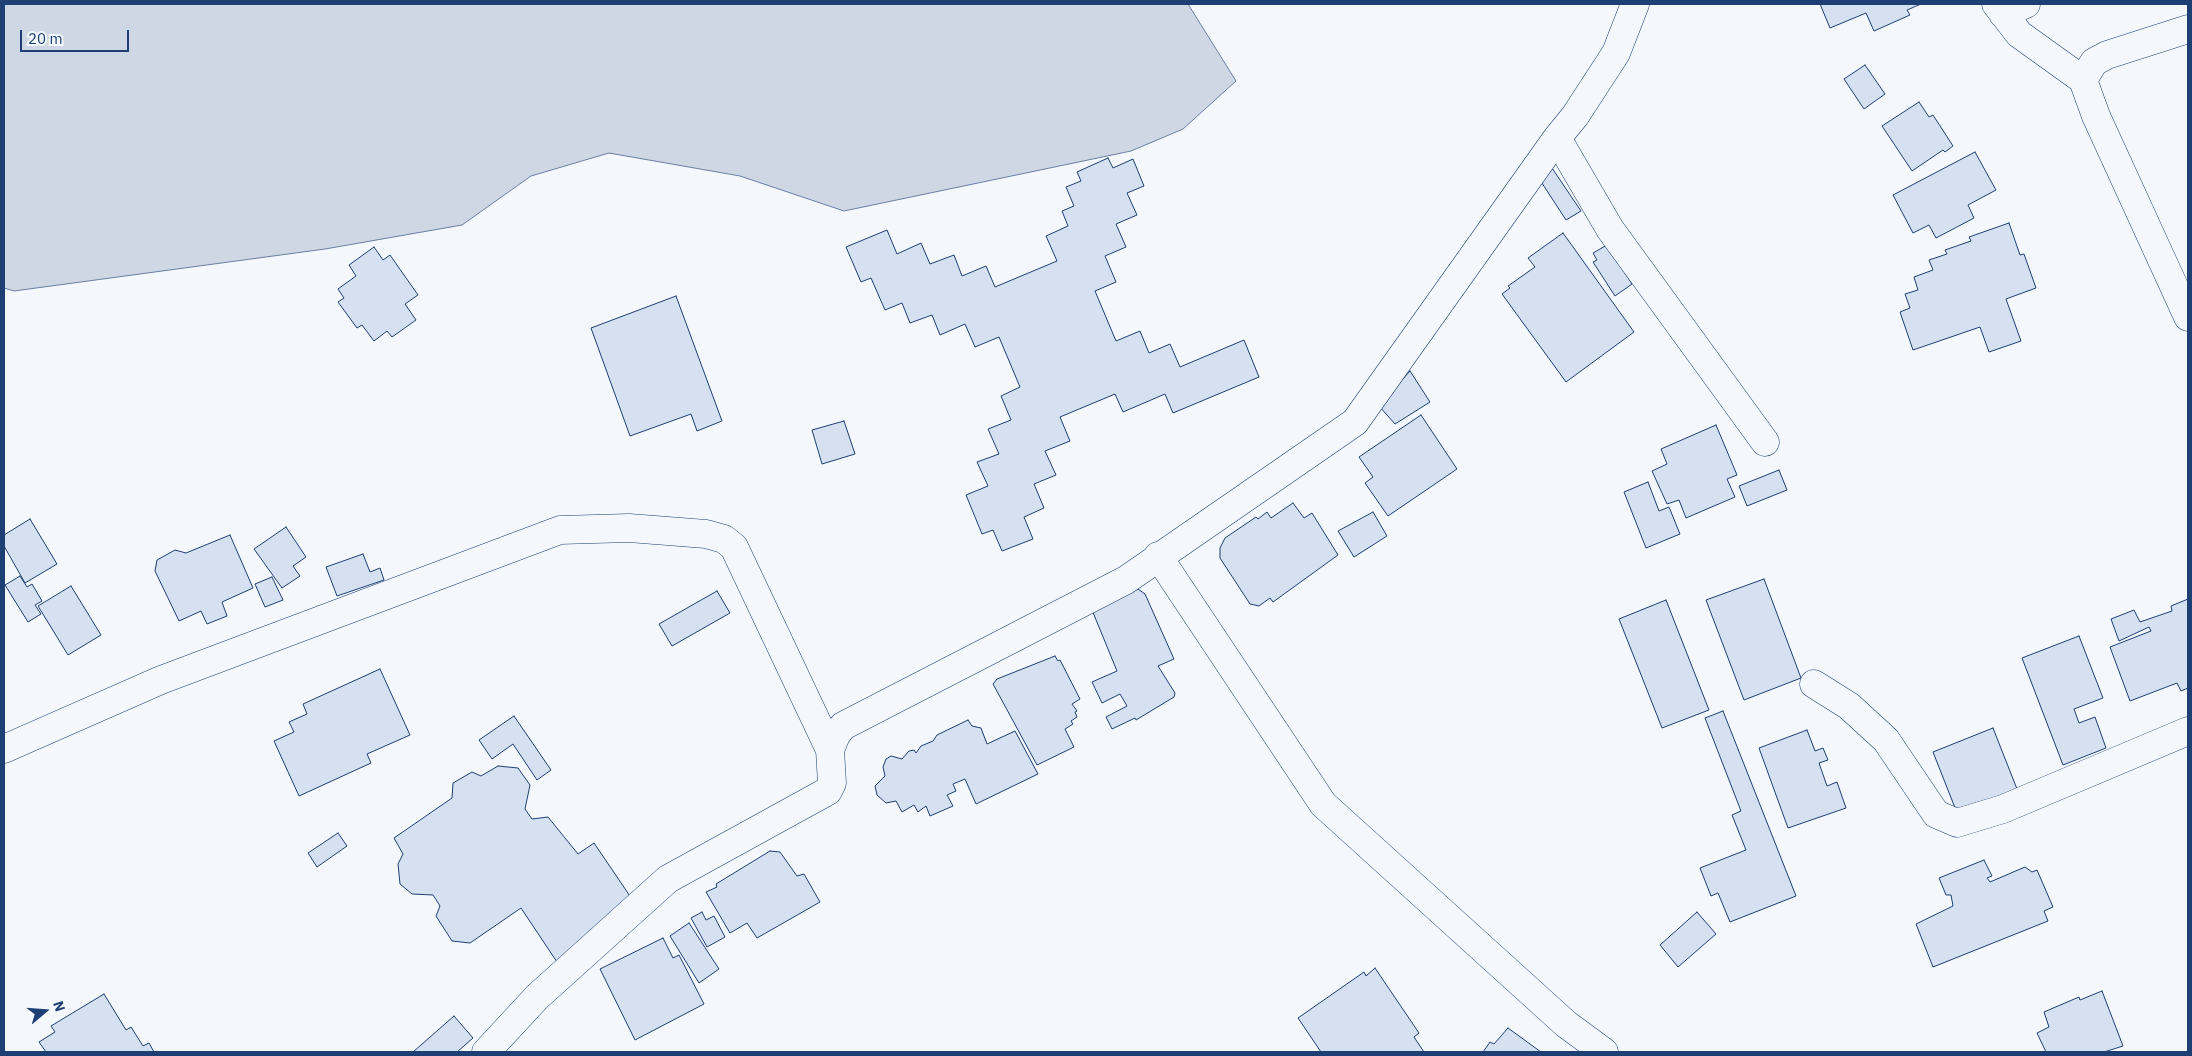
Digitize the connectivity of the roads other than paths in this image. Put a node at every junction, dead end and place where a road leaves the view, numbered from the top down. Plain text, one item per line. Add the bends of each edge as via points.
1 (1635, 4) edge
2 (2008, 7) edge
3 (2188, 29) edge
4 (2083, 80) junction
5 (1557, 138) junction
6 (2188, 317) edge
7 (1765, 442) dead end
8 (1158, 556) junction
9 (1814, 684) dead end
10 (2188, 731) edge
11 (4, 749) edge
12 (830, 750) junction
13 (486, 1052) edge
14 (1604, 1052) edge

1 - 5 street via 1616,53
2 - 4 street via 2020,34
3 - 4 street via 2107,55 2094,62
4 - 6 street via 2096,116
5 - 7 street via 1610,229
5 - 8 street via 1354,422
8 - 12 street via 1126,580 843,726
8 - 14 street via 1323,804 1566,1024
9 - 10 street via 1848,706 1886,740 1936,814 1957,823 2003,809
11 - 12 street via 161,680 560,530 629,528 706,534 724,539 734,547
12 - 13 street via 832,776 828,791 668,879 537,997

